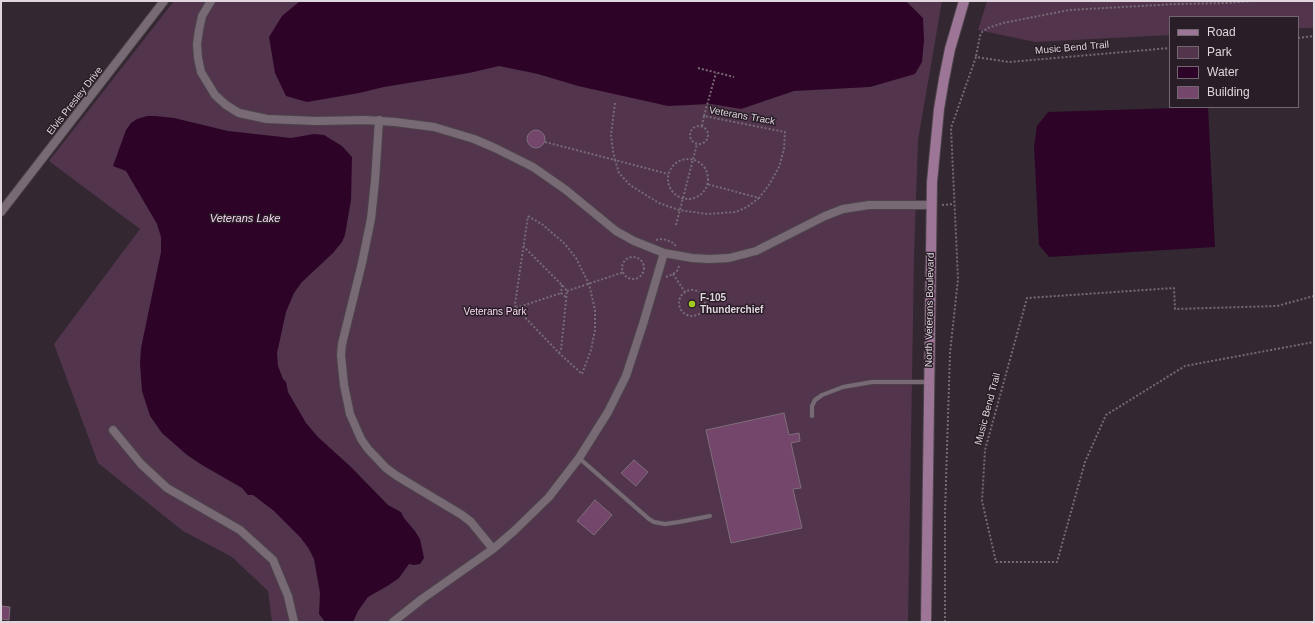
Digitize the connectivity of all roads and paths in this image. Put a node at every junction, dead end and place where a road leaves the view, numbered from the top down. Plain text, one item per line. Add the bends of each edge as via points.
1 (164, 1) edge
2 (211, 1) edge
3 (964, 1) edge
4 (1254, 1) edge
5 (1314, 36) edge
6 (1299, 38) edge
7 (1169, 48) edge
8 (976, 57) junction
9 (698, 68) dead end
10 (716, 73) junction
11 (734, 77) dead end
12 (615, 103) dead end
13 (704, 116) junction
14 (379, 120) junction
15 (702, 126) junction
16 (545, 142) dead end
17 (697, 144) junction
18 (693, 159) junction
19 (615, 160) junction
20 (668, 174) junction
21 (707, 184) junction
22 (759, 198) junction
23 (682, 199) junction
24 (931, 205) junction
25 (679, 210) junction
26 (1, 212) edge
27 (676, 225) dead end
28 (523, 246) junction
29 (664, 254) junction
30 (681, 262) dead end
31 (644, 268) junction
32 (647, 270) dead end
33 (624, 272) junction
34 (673, 274) junction
35 (661, 278) dead end
36 (589, 284) junction
37 (562, 285) junction
38 (567, 291) junction
39 (685, 292) junction
40 (561, 293) junction
41 (1314, 296) edge
42 (567, 298) junction
43 (516, 308) junction
44 (1314, 342) edge
45 (559, 353) junction
46 (929, 382) junction
47 (812, 416) dead end
48 (113, 430) dead end
49 (579, 458) junction
50 (710, 516) dead end
51 (493, 549) junction
52 (294, 622) edge
53 (392, 622) edge
54 (926, 622) edge
55 (945, 622) edge

1 - 26 street, Elvis Presley Drive
2 - 14 street via 202,16 198,30 198,58 207,84 226,105 239,113 267,119
3 - 24 street, North Veterans Boulevard via 944,79 935,146
4 - 8 path via 1069,10 988,28 980,36
5 - 6 path
7 - 8 path, Music Bend Trail via 1010,62
8 - 55 path via 951,128 958,279 950,360 945,513
9 - 10 path
10 - 11 path
10 - 13 path
12 - 19 path, Veterans Track via 611,135
13 - 15 path, Veterans Track
13 - 22 path, Veterans Track via 785,132 779,167
14 - 29 street via 434,127 495,148 533,167 616,231
14 - 51 street via 371,219 342,344 344,386 350,414 361,439 386,468 462,515
15 - 17 path, Veterans Track via 694,128 691,133 691,138
15 - 17 path, Veterans Track via 708,133 708,139
16 - 19 path
17 - 18 path, Veterans Track
18 - 20 path via 679,160
18 - 21 path via 704,166
18 - 23 path, Veterans Track
19 - 20 path
19 - 25 path, Veterans Track via 619,173 630,185 649,198
20 - 23 path via 670,190
21 - 22 path
21 - 23 path via 700,195
22 - 25 path, Veterans Track via 736,212 707,214
23 - 25 path, Veterans Track
24 - 29 street via 868,206 843,210 825,216 756,251 729,258 709,259
24 - 46 street, North Veterans Boulevard
25 - 27 path, Veterans Track
28 - 36 path via 528,216 564,243 576,258
28 - 37 path
28 - 43 path
29 - 49 street via 626,376 608,412
30 - 34 path
31 - 32 path
31 - 33 path via 641,275 635,278 628,277
31 - 33 path via 641,261 631,257 625,261
33 - 36 path
34 - 35 path
34 - 39 path
36 - 38 path
36 - 45 path via 595,330 582,374
37 - 38 path
37 - 40 path
38 - 42 path
39 - 39 path via 679,299 681,311 688,316 697,315 705,306 701,294 693,290
40 - 42 path
40 - 43 path
41 - 44 path, Music Bend Trail via 1277,306 1175,309 1174,288 1028,298 985,450 982,501 996,562 1056,562 1085,462 1106,414 1185,366
42 - 45 path
43 - 45 path
46 - 47 lane via 872,382 843,387 815,400
46 - 54 street, North Veterans Boulevard
48 - 52 street via 141,464 167,488 240,530 273,560 288,596
49 - 50 lane via 654,522 665,524
49 - 51 street via 532,515
51 - 53 street

